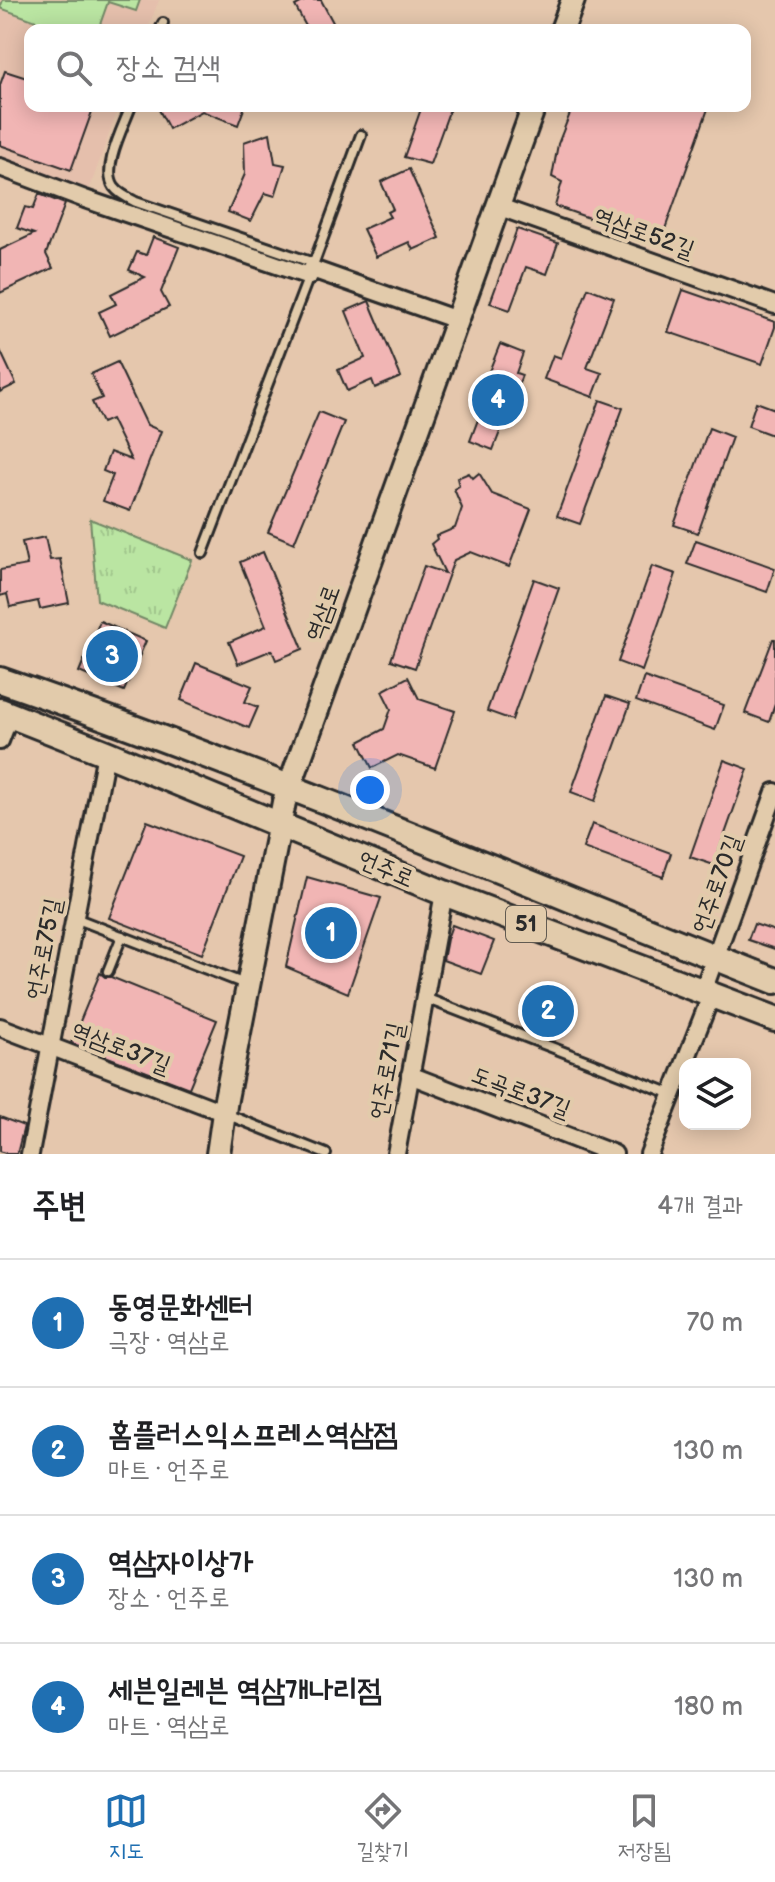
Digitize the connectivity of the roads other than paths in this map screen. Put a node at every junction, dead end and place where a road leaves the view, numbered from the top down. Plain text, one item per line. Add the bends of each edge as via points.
1 (573, 0) edge
2 (564, 24) edge
3 (129, 112) edge
4 (532, 112) edge
5 (361, 135) dead end
6 (0, 167) edge
7 (497, 206) junction
8 (312, 269) junction
9 (775, 305) edge
10 (457, 320) junction
11 (203, 553) dead end
12 (0, 680) edge
13 (5, 713) edge
14 (0, 741) edge
15 (106, 753) junction
16 (289, 786) junction
17 (775, 792) edge
18 (279, 824) junction
19 (444, 893) junction
20 (74, 918) junction
21 (122, 936) junction
22 (716, 957) junction
23 (108, 971) dead end
24 (775, 981) edge
25 (248, 985) junction
26 (707, 994) junction
27 (425, 998) junction
28 (775, 1019) edge
29 (0, 1027) edge
30 (50, 1047) junction
31 (410, 1075) junction
32 (672, 1094) junction
33 (225, 1113) junction
34 (30, 1154) edge
35 (218, 1154) edge
36 (326, 1154) edge
37 (396, 1154) edge
38 (614, 1154) edge
39 (649, 1154) edge

1 - 2 main road
3 - 8 lane via 110,163 114,187 124,196
4 - 7 main road, 역삼로
5 - 8 lane
6 - 8 street via 85,199
7 - 9 street, 역삼로52길
7 - 10 main road, 역삼로
8 - 10 street
8 - 11 lane
10 - 16 main road, 역삼로
12 - 16 main road, 언주로 / 51
13 - 14 street
13 - 15 main road, 언주로 / 51
15 - 18 main road, 언주로 / 51
15 - 20 street, 언주로75길
16 - 18 main road, 역삼로
16 - 22 main road, 언주로 / 51
17 - 22 street, 언주로70길
18 - 19 main road, 언주로 / 51
18 - 25 main road, 역삼로
19 - 26 main road, 언주로 / 51
19 - 27 street, 언주로71길
20 - 21 lane
20 - 30 street, 언주로75길
21 - 23 lane
21 - 25 lane
22 - 24 main road, 언주로 / 51
22 - 26 street, 언주로70길
25 - 33 main road, 역삼로
26 - 28 main road, 언주로 / 51
26 - 32 street, 언주로70길
27 - 31 street, 언주로71길
27 - 32 lane, 언주로71길
29 - 30 street, 역삼로37길
30 - 33 street, 역삼로37길
30 - 34 street, 언주로75길
31 - 37 street, 언주로71길
31 - 38 street, 도곡로37길
32 - 39 street, 언주로70길
33 - 35 main road, 역삼로
33 - 36 lane

